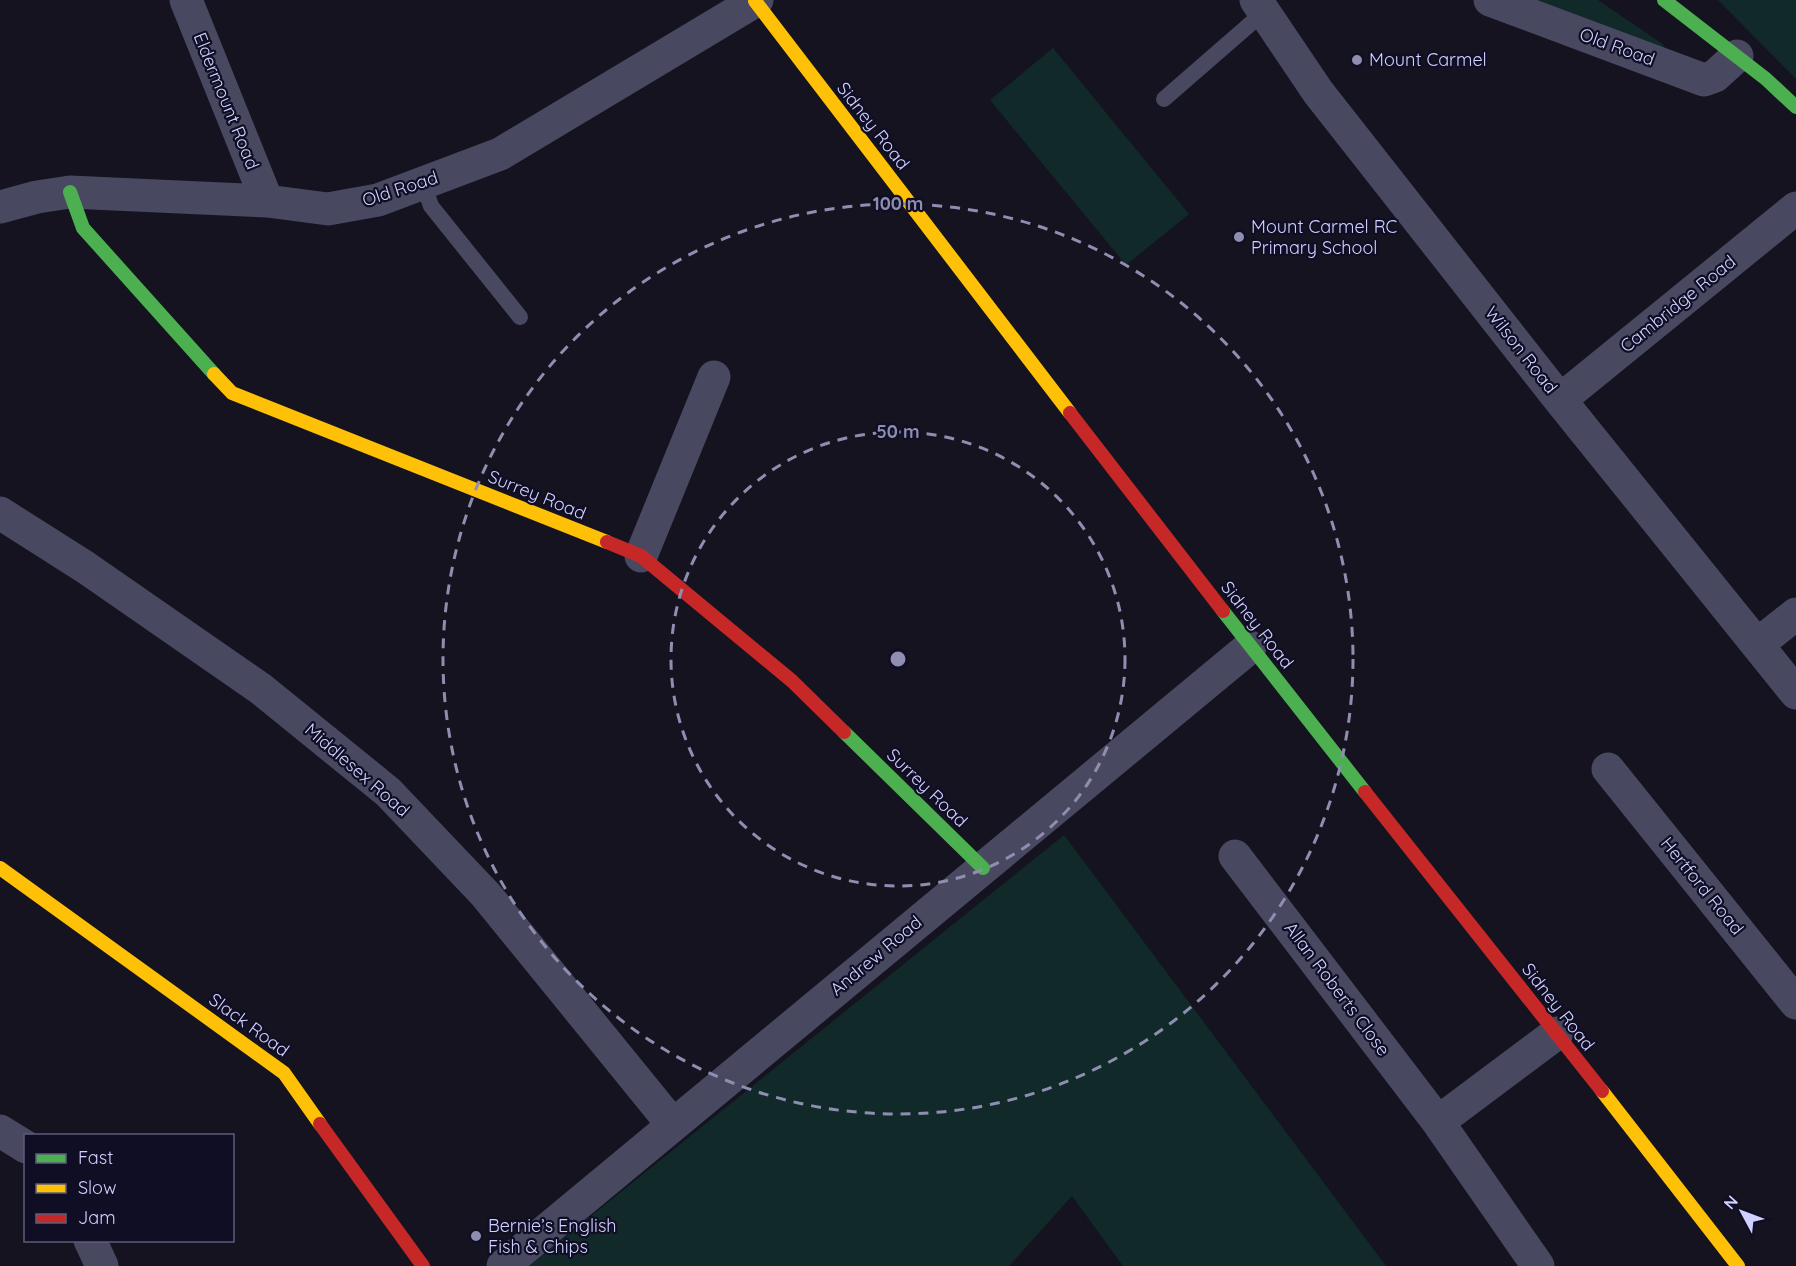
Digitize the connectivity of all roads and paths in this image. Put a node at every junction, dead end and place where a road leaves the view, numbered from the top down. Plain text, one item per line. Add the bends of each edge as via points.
1 (186, 0) edge
2 (1490, 0) edge
3 (1664, 0) edge
4 (756, 1) edge
5 (1260, 6) edge
6 (1737, 56) junction
7 (1164, 99) dead end
8 (1796, 107) edge
9 (423, 183) junction
10 (70, 192) junction
11 (267, 201) junction
12 (0, 207) edge
13 (1796, 208) edge
14 (520, 317) dead end
15 (714, 377) dead end
16 (1560, 400) junction
17 (0, 513) edge
18 (641, 556) junction
19 (1796, 614) edge
20 (1758, 644) junction
21 (1250, 647) junction
22 (1796, 693) edge
23 (1608, 770) dead end
24 (1235, 856) dead end
25 (0, 868) edge
26 (983, 868) junction
27 (1796, 1003) edge
28 (1557, 1033) junction
29 (1438, 1122) junction
30 (673, 1125) junction
31 (0, 1131) edge
32 (24, 1146) edge
33 (91, 1242) edge
34 (102, 1266) edge
35 (423, 1266) edge
36 (503, 1266) edge
37 (1538, 1266) edge
38 (1738, 1266) edge

1 - 11 street, Eldermount Road
2 - 6 street, Old Road via 1704,80 1715,76
3 - 6 street
4 - 9 street, Old Road via 500,154
4 - 21 street, Sidney Road
5 - 7 lane
5 - 16 street, Wilson Road via 1318,92
6 - 8 street
9 - 11 street, Old Road via 378,200 328,209
9 - 14 lane via 431,206
10 - 11 street, Old Road
10 - 12 street, Old Road
10 - 18 street, Surrey Road via 83,228 232,393
13 - 16 street, Cambridge Road
15 - 18 street
16 - 20 street, Wilson Road
17 - 30 street, Middlesex Road via 261,689 388,792 486,895
18 - 26 street, Surrey Road via 792,681
19 - 20 street
20 - 22 street, Wilson Road
21 - 26 street, Andrew Road
21 - 28 street, Sidney Road
23 - 27 street, Hertford Road
24 - 29 street, Allan Roberts Close
25 - 35 street, Slack Road via 284,1073
26 - 30 street, Andrew Road
28 - 29 street
28 - 38 street, Sidney Road
29 - 37 street, Allan Roberts Close
30 - 36 street, Andrew Road
31 - 32 street
33 - 34 street

